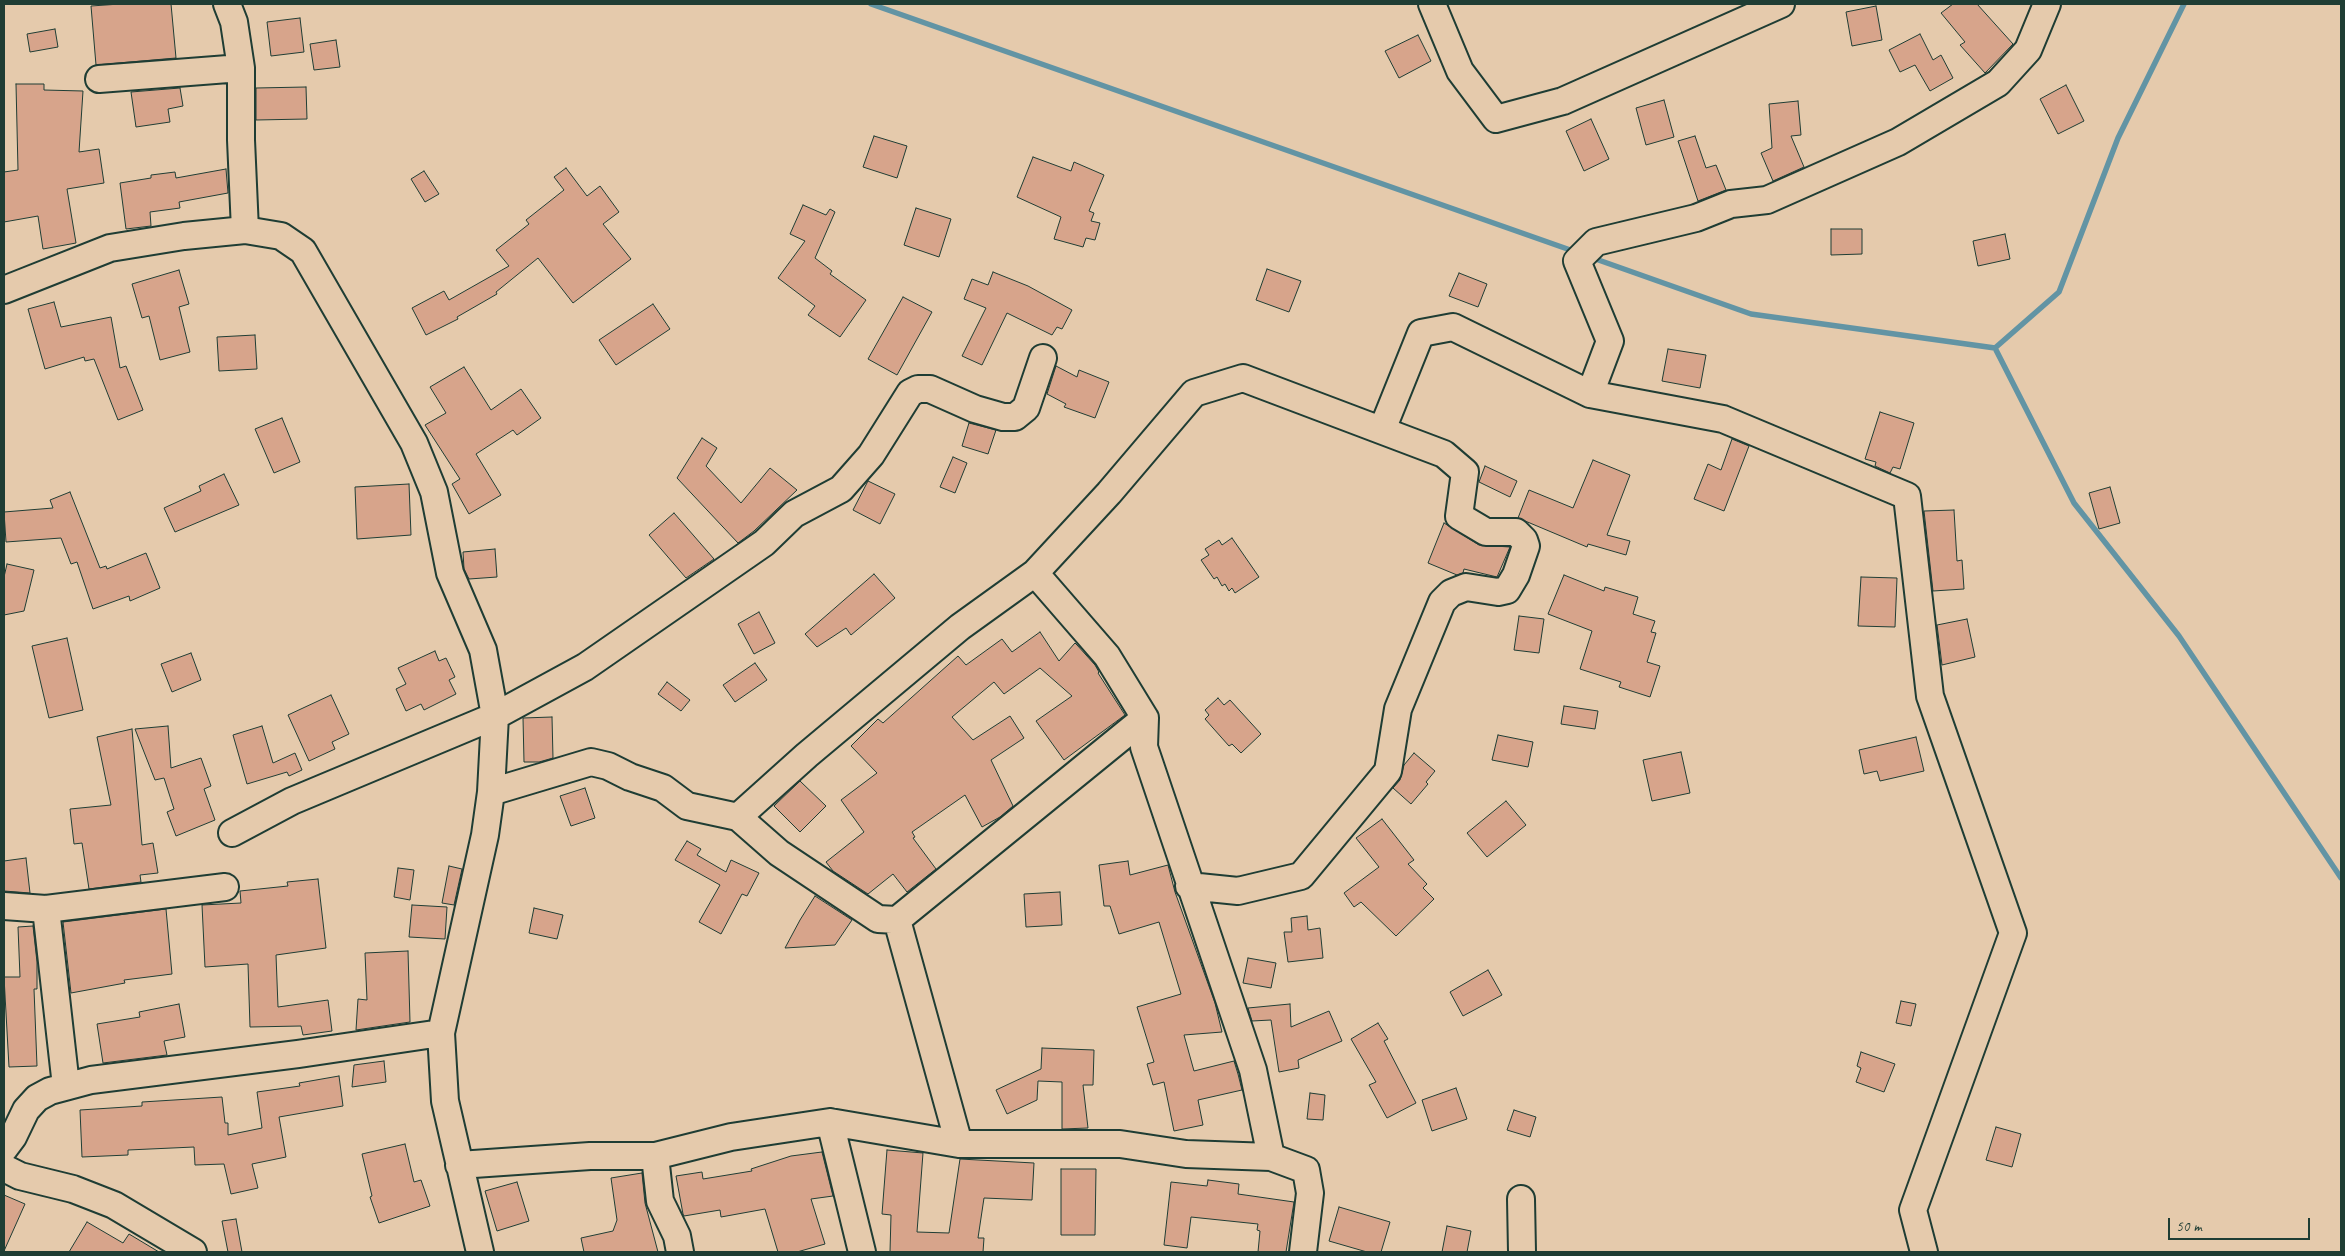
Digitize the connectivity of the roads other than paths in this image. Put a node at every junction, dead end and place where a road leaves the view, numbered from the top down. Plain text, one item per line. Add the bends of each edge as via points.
1 (228, 4) edge
2 (1432, 4) edge
3 (1781, 4) edge
4 (2046, 4) edge
5 (241, 68) junction
6 (100, 79) dead end
7 (245, 230) junction
8 (4, 290) edge
9 (1043, 358) dead end
10 (1590, 394) junction
11 (1382, 430) junction
12 (1035, 573) junction
13 (495, 716) junction
14 (1144, 718) junction
15 (491, 792) junction
16 (738, 817) junction
17 (232, 833) dead end
18 (1190, 886) junction
19 (224, 887) dead end
20 (4, 906) edge
21 (46, 909) junction
22 (897, 920) junction
23 (440, 1033) junction
24 (66, 1086) junction
25 (830, 1122) junction
26 (960, 1144) junction
27 (4, 1149) edge
28 (656, 1156) junction
29 (1271, 1158) junction
30 (459, 1165) junction
31 (4, 1168) edge
32 (1521, 1199) dead end
33 (193, 1252) edge
34 (480, 1252) edge
35 (680, 1252) edge
36 (862, 1252) edge
37 (1303, 1252) edge
38 (1522, 1252) edge
39 (1924, 1252) edge

1 - 5 street
2 - 3 street via 1460,71 1496,119 1563,101
4 - 10 street via 2028,50 1998,83 1898,142 1767,200 1732,204 1696,218 1596,242 1577,261 1610,341
5 - 6 street
5 - 7 street
7 - 8 street via 110,248
7 - 13 street via 281,236 303,251 414,442 434,492 450,573 483,650
9 - 13 street via 1026,408 1015,416 1003,417 975,410 930,388 910,394 871,455 841,488 794,514 764,543 626,640 585,667
10 - 11 street via 1453,327 1421,333
10 - 39 street via 1723,419 1907,496 1930,696 2013,933 1913,1210
11 - 12 street via 1243,378 1194,393
11 - 18 street via 1444,454 1465,472 1459,516 1486,532 1516,532 1524,540 1526,546 1516,575 1507,590 1498,592 1466,587 1451,593 1442,602 1398,709 1388,771 1301,876 1238,891
12 - 14 street via 1107,656
12 - 16 street via 960,627 807,754
13 - 15 street
13 - 17 street via 292,801
14 - 18 street via 1144,747
14 - 22 street
15 - 16 street via 591,762 663,788 687,806
15 - 23 street via 485,835
16 - 22 street via 779,853 878,919
18 - 29 street via 1253,1070
19 - 21 street
20 - 21 street
21 - 24 street
22 - 26 street
23 - 24 street
23 - 30 street via 446,1101
24 - 27 street via 37,1098 26,1110
25 - 26 street
25 - 28 street via 731,1136
25 - 36 street
26 - 29 street via 1120,1144 1186,1154
28 - 30 street via 590,1156
28 - 35 street via 659,1196
29 - 37 street via 1306,1170 1310,1193
30 - 34 street
31 - 33 street via 114,1205
32 - 38 street

